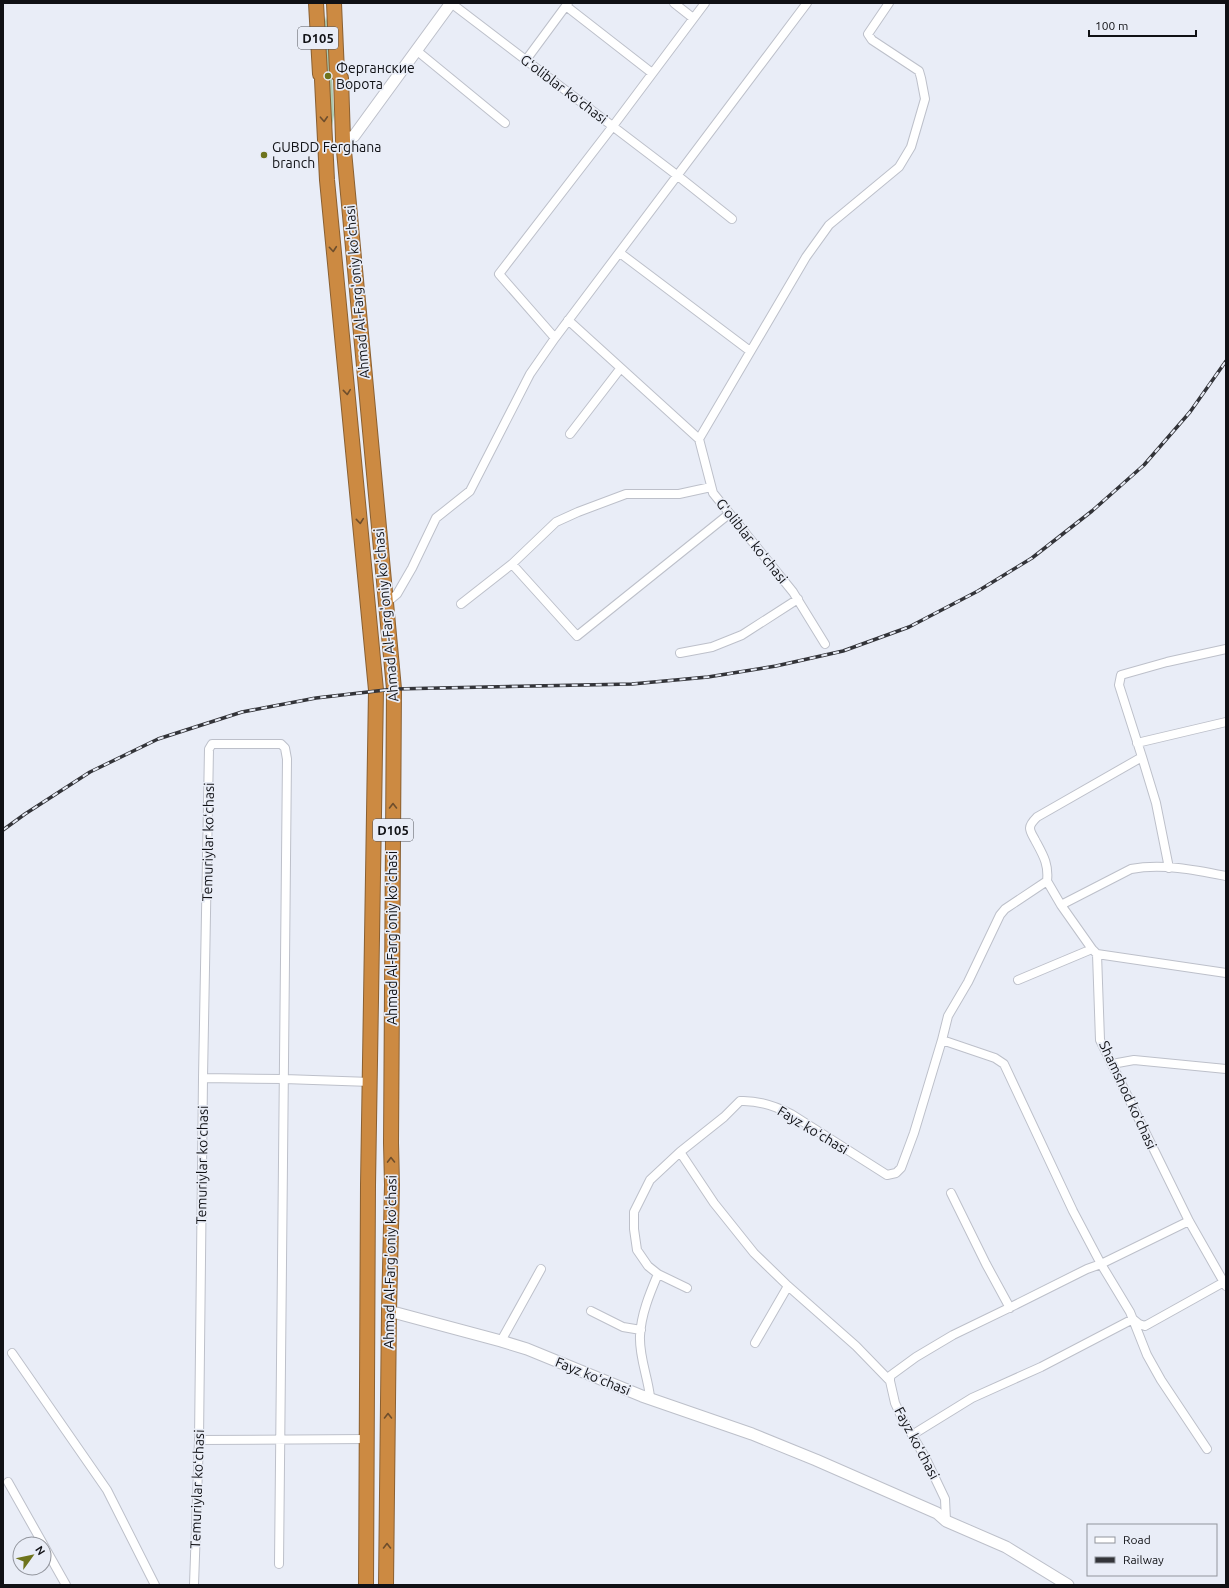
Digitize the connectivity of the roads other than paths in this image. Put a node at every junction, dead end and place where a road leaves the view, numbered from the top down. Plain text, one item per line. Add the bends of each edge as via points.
1 (316, 3) edge
2 (334, 3) edge
3 (451, 3) edge
4 (674, 3) edge
5 (705, 3) edge
6 (807, 3) edge
7 (889, 3) edge
8 (567, 5) edge
9 (693, 18) junction
10 (416, 50) junction
11 (526, 60) junction
12 (652, 73) junction
13 (505, 123) dead end
14 (613, 126) junction
15 (344, 140) junction
16 (678, 176) junction
17 (732, 219) dead end
18 (620, 253) junction
19 (568, 320) junction
20 (555, 338) junction
21 (750, 351) junction
22 (363, 359) junction
23 (344, 362) junction
24 (620, 369) junction
25 (570, 434) dead end
26 (699, 439) junction
27 (711, 487) junction
28 (729, 514) junction
29 (512, 564) junction
30 (798, 599) junction
31 (385, 604) junction
32 (461, 604) dead end
33 (825, 644) dead end
34 (1226, 649) edge
35 (680, 652) dead end
36 (1226, 722) edge
37 (1138, 743) junction
38 (1142, 757) junction
39 (1169, 868) junction
40 (1226, 876) edge
41 (1047, 881) junction
42 (1060, 905) junction
43 (1095, 952) junction
44 (1226, 973) edge
45 (1018, 980) dead end
46 (942, 1040) junction
47 (1112, 1064) junction
48 (1226, 1069) edge
49 (203, 1078) junction
50 (284, 1079) junction
51 (371, 1082) junction
52 (680, 1152) junction
53 (368, 1185) junction
54 (392, 1185) junction
55 (951, 1193) dead end
56 (1189, 1221) junction
57 (1101, 1264) junction
58 (541, 1269) dead end
59 (658, 1274) junction
60 (1225, 1284) edge
61 (788, 1286) junction
62 (687, 1288) dead end
63 (1010, 1308) junction
64 (389, 1311) junction
65 (591, 1311) dead end
66 (1133, 1319) junction
67 (641, 1330) junction
68 (501, 1341) junction
69 (755, 1343) dead end
70 (12, 1353) dead end
71 (890, 1381) junction
72 (650, 1398) junction
73 (912, 1435) junction
74 (368, 1439) junction
75 (199, 1440) junction
76 (280, 1440) junction
77 (1207, 1449) dead end
78 (8, 1482) dead end
79 (946, 1521) junction
80 (39, 1536) edge
81 (52, 1560) edge
82 (279, 1564) dead end
83 (66, 1585) edge
84 (155, 1585) edge
85 (194, 1585) edge
86 (366, 1585) edge
87 (386, 1585) edge
88 (1068, 1585) edge

1 -> 23 highway, Ahmad Al-Farg'oniy ko'chasi / D105 via 327,180
2 - 15 highway, Ahmad Al-Farg'oniy ko'chasi / D105
3 - 10 street
3 - 11 street, Gʻoliblar koʻchasi
4 - 9 street
5 - 9 street
6 - 16 street
7 - 21 street via 868,34 872,40 919,71 925,99 911,147 899,167 829,225 806,257
8 - 11 street
8 - 12 street
9 - 12 street
10 - 13 street
10 - 15 street via 354,136
11 - 14 street, Gʻoliblar koʻchasi
12 - 14 street
14 - 16 street, Gʻoliblar koʻchasi
14 - 20 street via 499,274
15 - 22 highway, Ahmad Al-Farg'oniy ko'chasi / D105
16 - 17 street, Gʻoliblar koʻchasi
16 - 18 street
18 - 19 street
18 - 21 street
19 - 20 street
19 - 24 street
20 - 31 street via 530,374 470,491 436,518 397,594
21 - 26 street
22 - 23 highway
22 - 31 highway, Ahmad Al-Farg'oniy ko'chasi / D105
23 -> 51 highway, Ahmad Al-Farg'oniy ko'chasi / D105 via 376,690
24 - 25 street
24 - 26 street
26 - 27 street, Gʻoliblar koʻchasi
27 - 28 street, Gʻoliblar koʻchasi
27 - 29 street via 679,494 626,494 578,512 556,522
28 - 29 street via 577,636
28 - 30 street, Gʻoliblar koʻchasi
29 - 32 street
30 - 33 street, Gʻoliblar koʻchasi
30 - 35 street via 742,635 712,647
54 -> 31 highway, Ahmad Al-Farg'oniy ko'chasi / D105 via 394,696
34 - 37 street via 1122,675 1119,685
36 - 37 street
37 - 38 street
38 - 39 street via 1156,804
38 - 41 street via 1037,817 1032,823 1031,833 1048,869
39 - 40 street
39 - 42 street via 1131,869
41 - 42 street
41 - 46 street via 1000,915 968,982 948,1016
42 - 43 street
43 - 44 street
43 - 45 street
43 - 47 street, Shamshod koʻchasi via 1100,1040
46 - 52 street, Fayz koʻchasi via 914,1133 901,1168 896,1173 887,1175 792,1114 778,1107 751,1100 740,1101
46 - 57 street via 995,1058 1004,1064 1073,1211
47 - 48 street via 1134,1060
47 - 56 street, Shamshod koʻchasi
49 - 50 street
49 - 50 street, Temuriylar koʻchasi via 210,746 281,744 285,748 287,759
49 - 75 street, Temuriylar koʻchasi
50 - 51 street
50 - 76 street
51 - 53 highway, Ahmad Al-Farg'oniy ko'chasi / D105
52 - 59 street via 650,1180 634,1212 637,1250 648,1266
52 - 61 street via 734,1230
53 - 54 highway
53 - 74 highway, Ahmad Al-Farg'oniy ko'chasi / D105
54 - 64 highway, Ahmad Al-Farg'oniy ko'chasi / D105
55 - 63 street
56 - 57 street
56 - 60 street, Shamshod koʻchasi
57 - 63 street via 1087,1268
57 - 66 street
58 - 68 street
59 - 62 street
59 - 67 street via 643,1316
60 - 66 street via 1145,1326
61 - 69 street
61 - 71 street
63 - 71 street via 953,1335 916,1357 890,1376
64 - 68 street, Fayz koʻchasi
87 -> 64 highway, Ahmad Al-Farg'oniy ko'chasi / D105
65 - 67 street via 623,1327
66 - 73 street via 1040,1367 972,1398
66 - 77 street via 1147,1355 1161,1380
67 - 72 street
68 - 72 street, Fayz koʻchasi
70 - 84 street via 107,1490
71 - 73 street, Fayz koʻchasi via 898,1410
72 - 79 street, Fayz koʻchasi via 816,1460 937,1513
73 - 79 street, Fayz koʻchasi via 946,1499
74 - 76 street
74 - 86 highway, Ahmad Al-Farg'oniy ko'chasi / D105
75 - 76 street
75 - 85 street, Temuriylar koʻchasi
76 - 82 street
78 - 80 street
79 - 88 street, Fayz koʻchasi via 1006,1548
81 - 83 street

